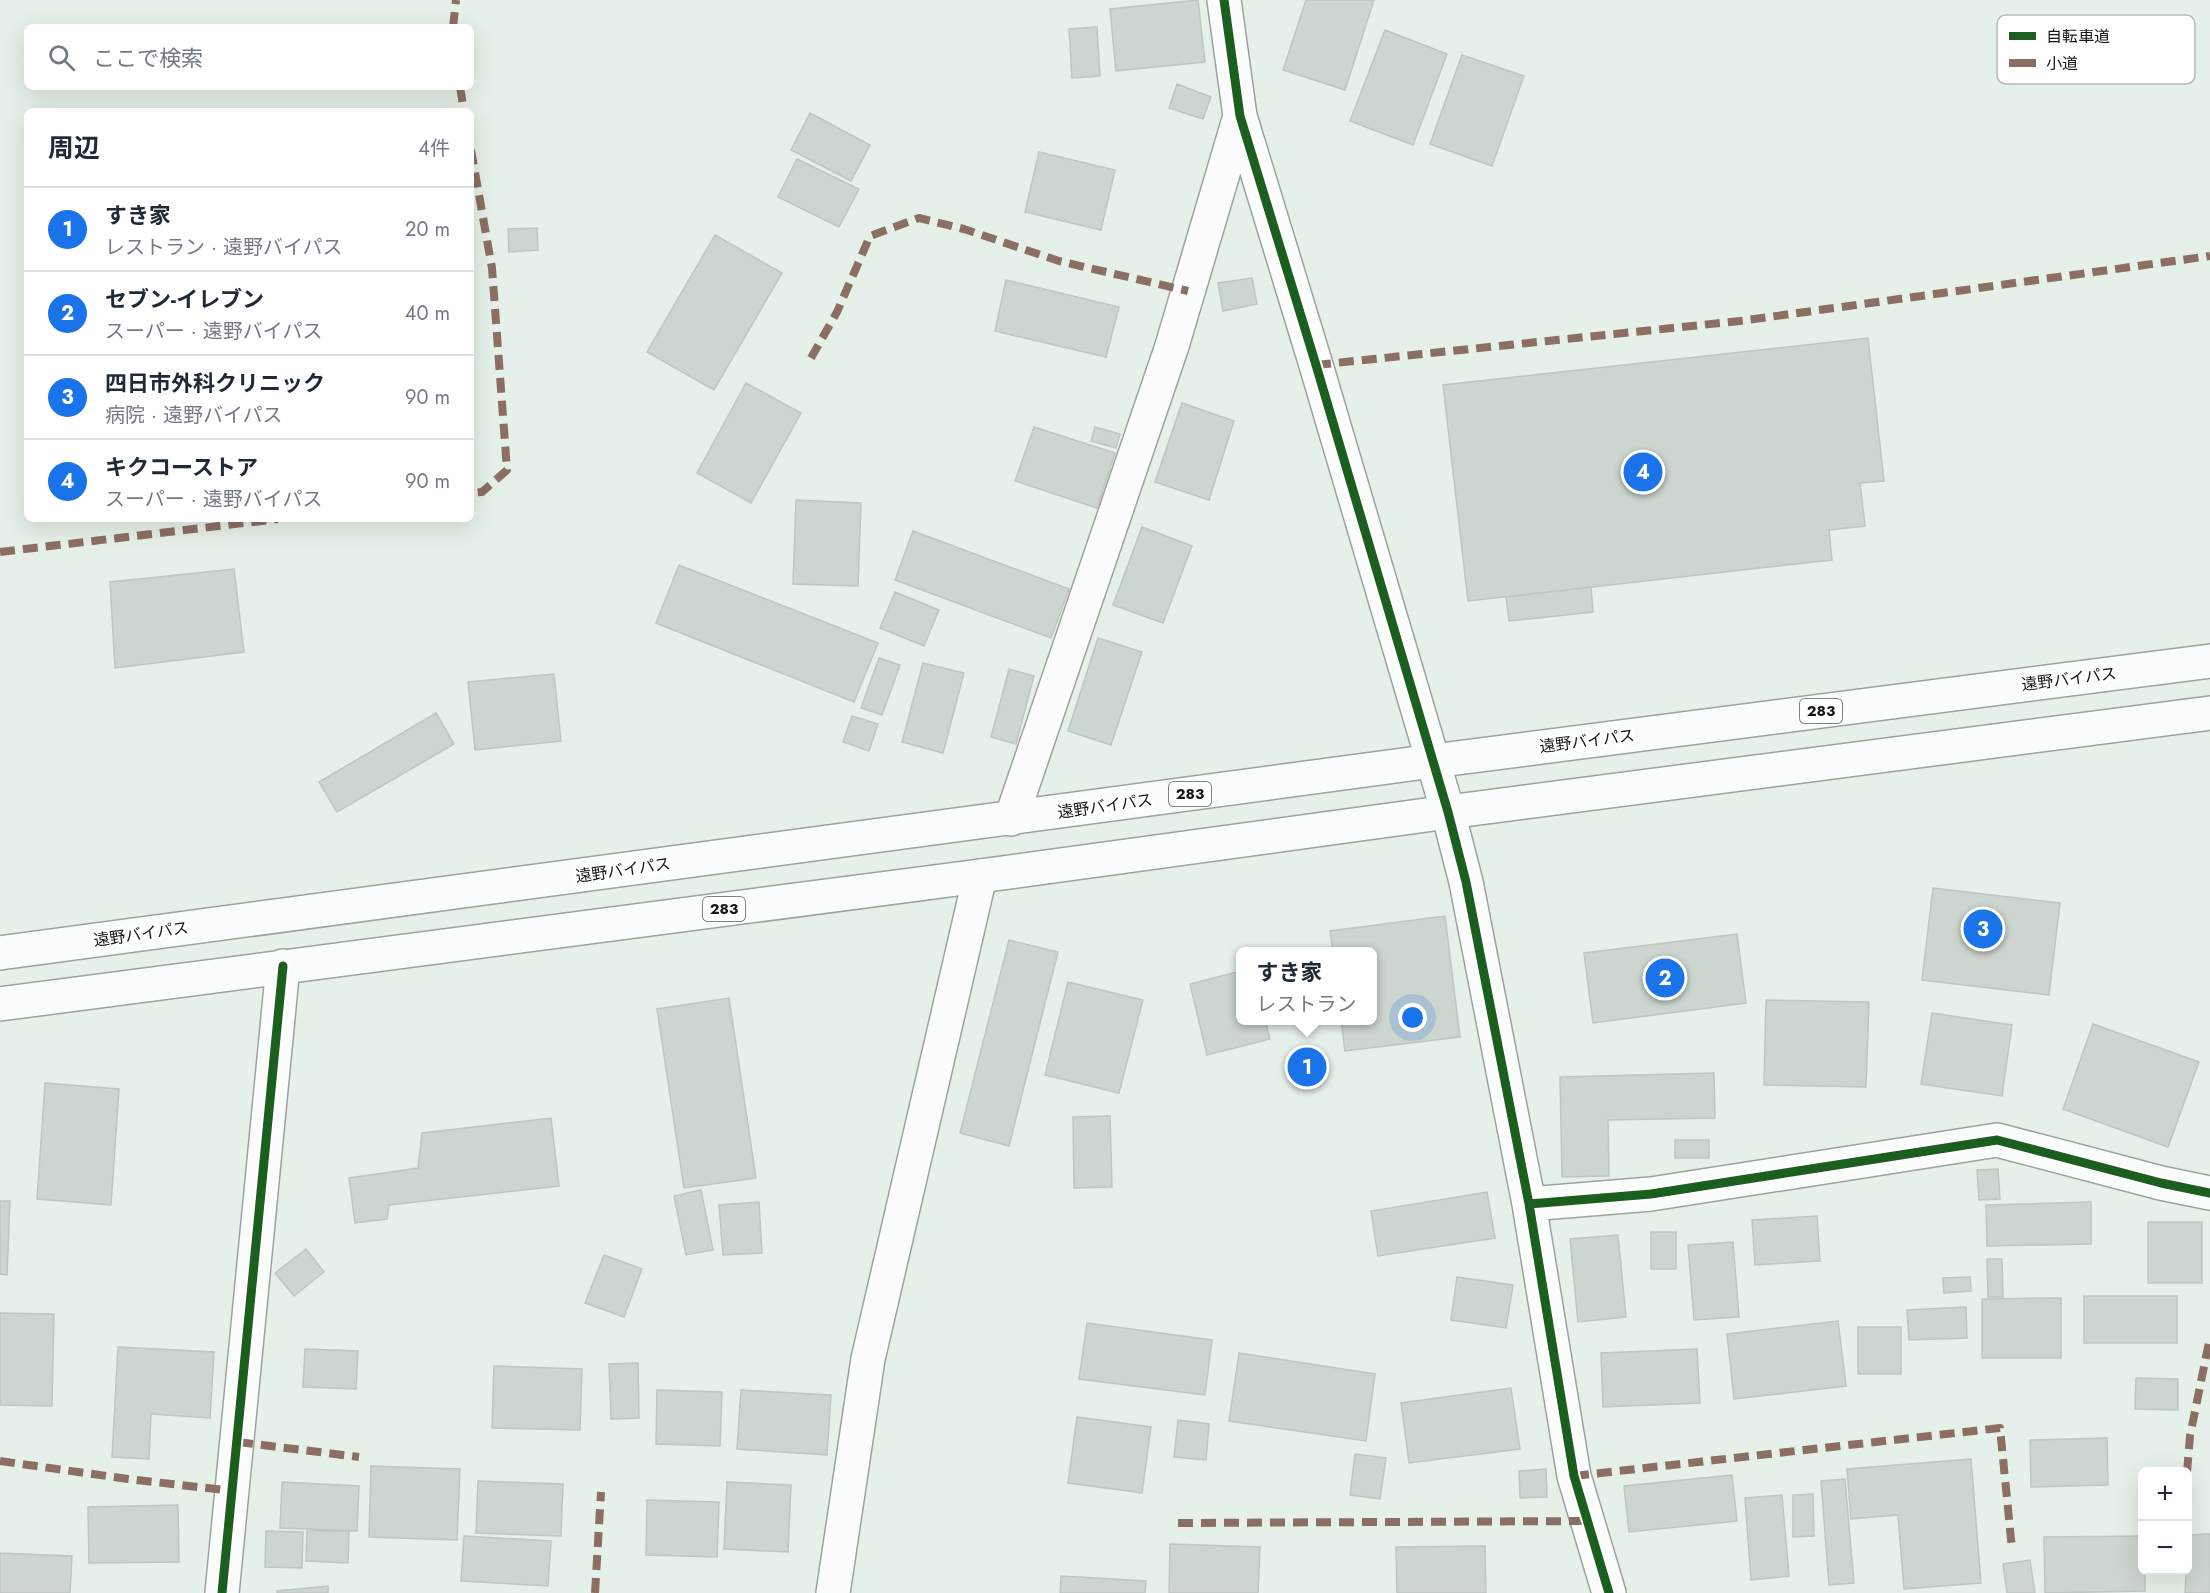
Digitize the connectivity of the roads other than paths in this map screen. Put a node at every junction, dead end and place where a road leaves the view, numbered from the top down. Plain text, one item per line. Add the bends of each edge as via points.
1 (1224, 0) edge
2 (1240, 116) junction
3 (2210, 661) edge
4 (2210, 713) edge
5 (1433, 761) junction
6 (1448, 812) junction
7 (1011, 819) junction
8 (981, 876) junction
9 (0, 953) edge
10 (283, 966) junction
11 (0, 1004) edge
12 (2210, 1193) edge
13 (1529, 1204) junction
14 (222, 1593) edge
15 (833, 1593) edge
16 (1609, 1593) edge

1 - 2 main road
2 - 5 main road
2 - 7 main road via 1172,346
3 - 5 main road, 遠野バイパス / 283
4 - 6 main road, 283
5 - 6 main road
5 - 7 main road, 遠野バイパス / 283
6 - 8 main road, 283
6 - 13 main road via 1466,882
7 - 9 main road, 遠野バイパス / 283
8 - 10 main road, 283
8 - 15 main road via 868,1359
10 - 11 main road, 283
10 - 14 main road
12 - 13 main road via 1997,1140 1651,1194
13 - 16 main road via 1574,1476

